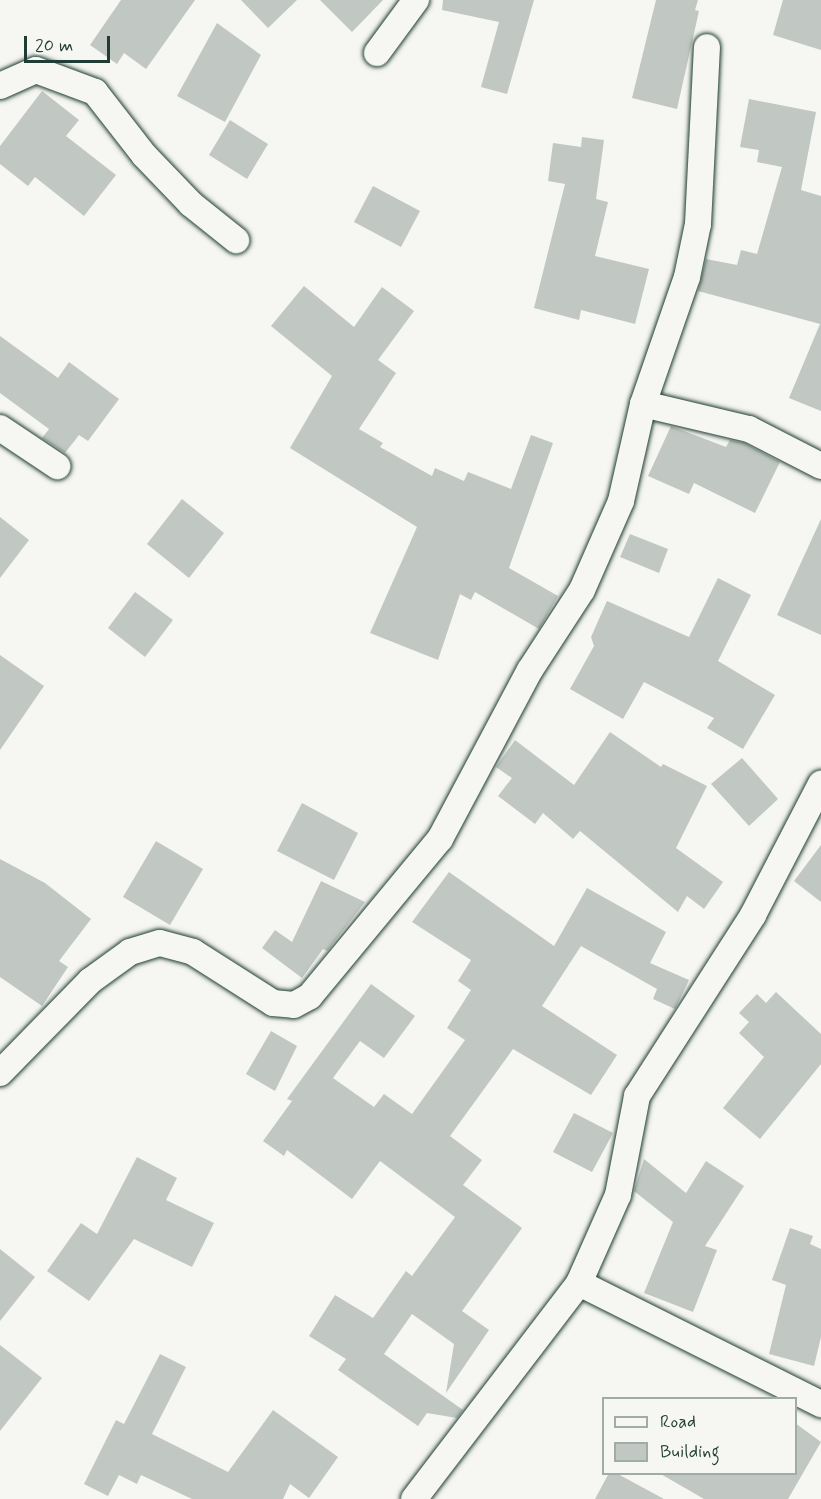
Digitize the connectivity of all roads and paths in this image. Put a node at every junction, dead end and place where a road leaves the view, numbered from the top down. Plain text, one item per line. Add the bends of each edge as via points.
1 (416, 0) edge
2 (707, 47) dead end
3 (377, 53) dead end
4 (0, 86) edge
5 (236, 240) dead end
6 (643, 404) junction
7 (0, 428) edge
8 (57, 466) dead end
9 (821, 466) edge
10 (821, 784) edge
11 (0, 1073) edge
12 (579, 1283) junction
13 (821, 1404) edge
14 (414, 1499) edge

1 - 3 street
2 - 6 street via 698,224 687,277
4 - 5 street via 36,70 95,92 144,155 191,204
6 - 9 street via 749,429
6 - 11 street via 621,501 582,590 530,670 440,838 310,996 294,1005 273,1003 193,952 160,943 130,952 90,981
7 - 8 street
10 - 12 street via 753,915 637,1095 618,1195
12 - 13 street
12 - 14 street

